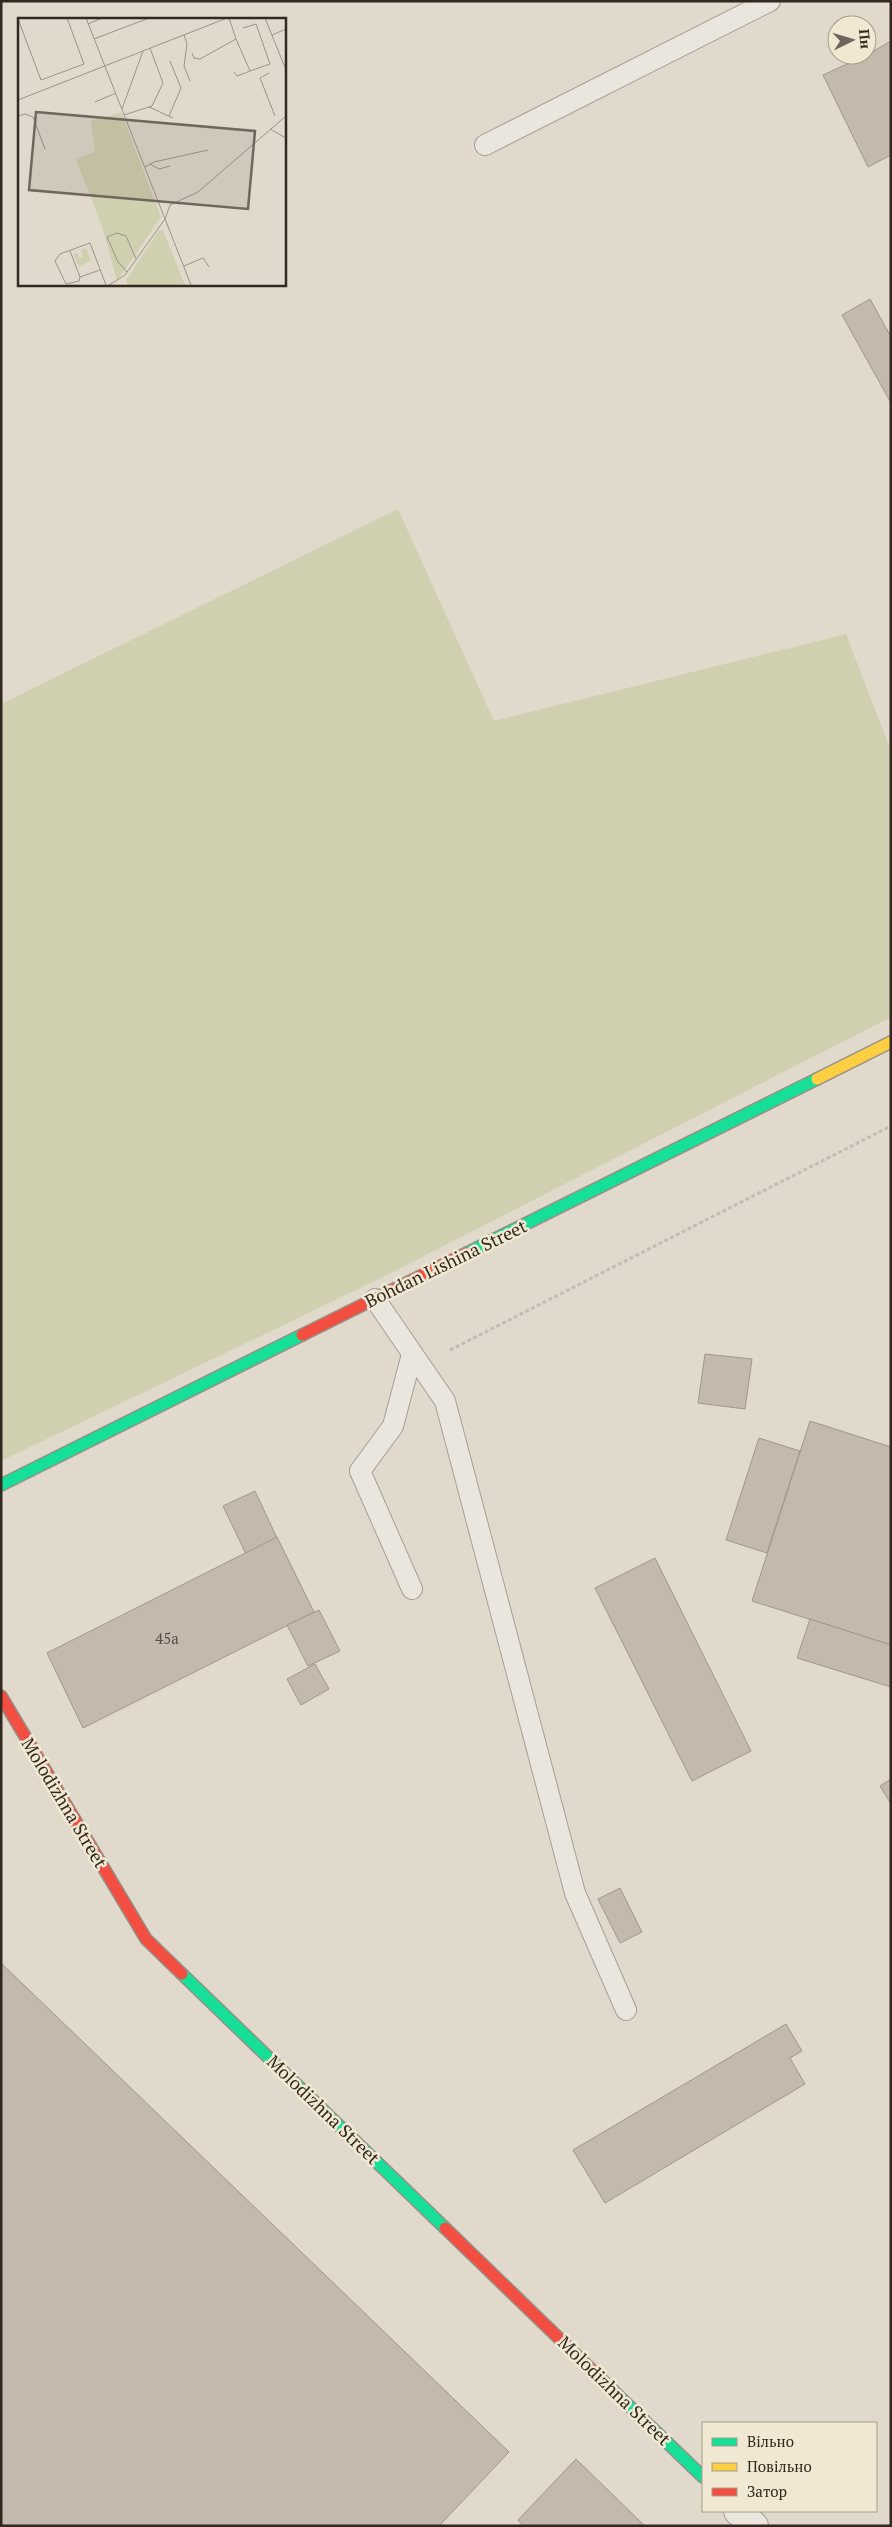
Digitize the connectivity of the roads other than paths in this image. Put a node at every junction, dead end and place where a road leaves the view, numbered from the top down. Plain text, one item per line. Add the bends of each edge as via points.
1 (770, 1) edge
2 (485, 146) dead end
3 (891, 1042) edge
4 (375, 1299) junction
5 (416, 1360) junction
6 (1, 1485) edge
7 (412, 1589) dead end
8 (1, 1696) edge
9 (626, 2010) dead end
10 (702, 2476) edge
11 (739, 2512) edge
12 (754, 2526) edge

1 - 2 lane
3 - 4 street, Bohdan Lishina Street
4 - 5 lane
4 - 6 street, Bohdan Lishina Street
5 - 7 lane via 393,1426 360,1470
5 - 9 lane via 445,1401 575,1893
8 - 10 street, Molodizhna Street via 146,1939
11 - 12 street

